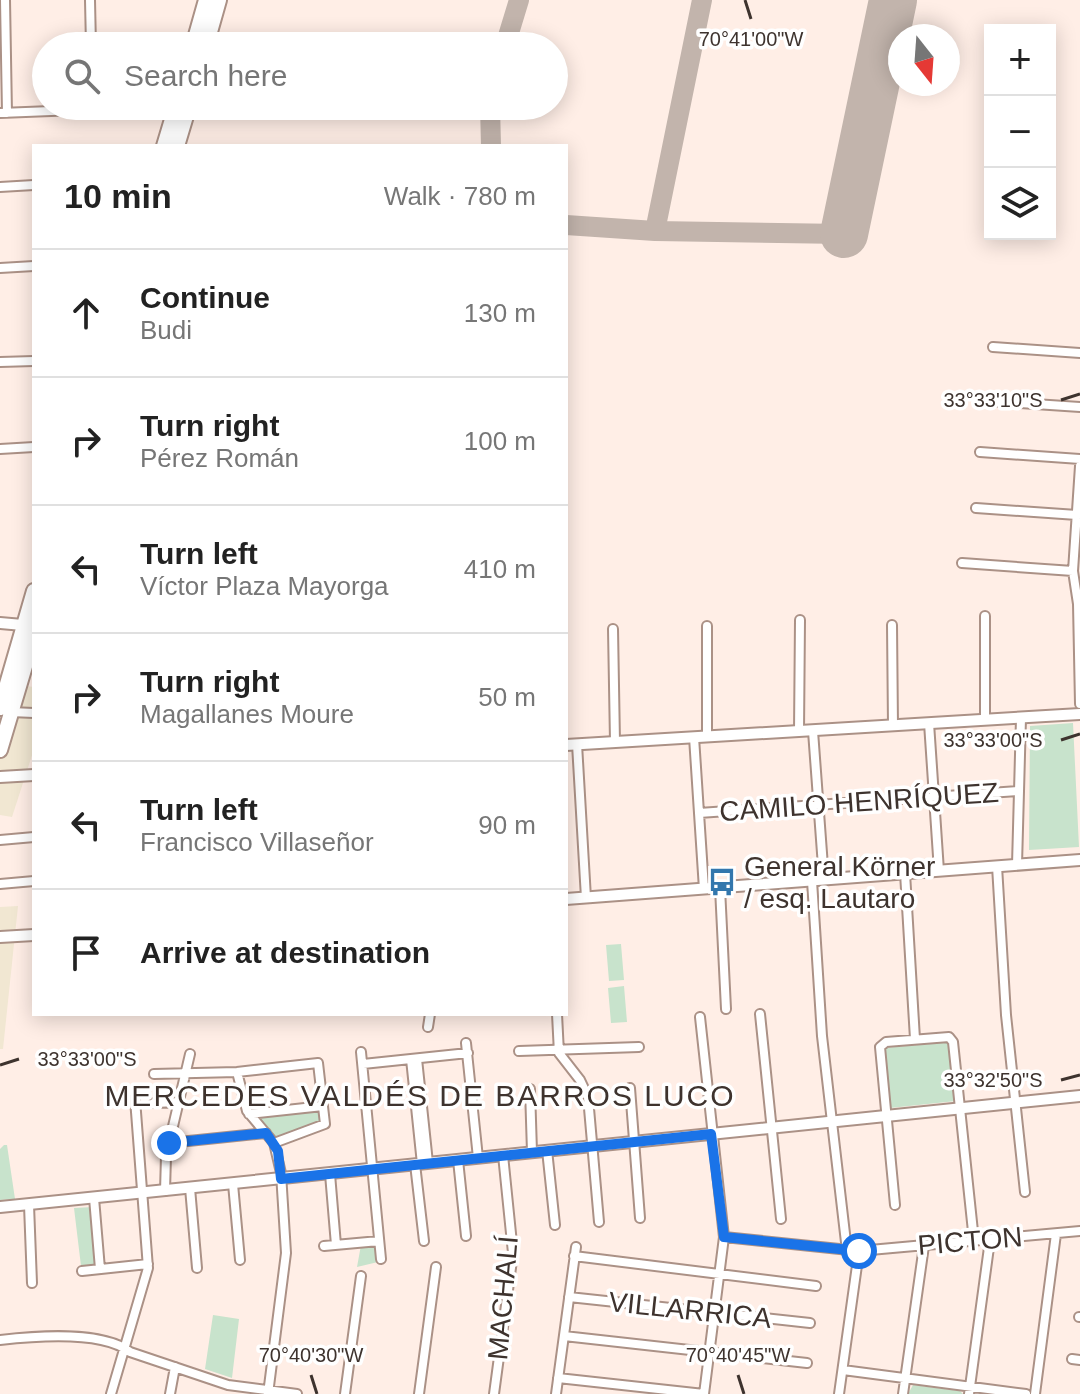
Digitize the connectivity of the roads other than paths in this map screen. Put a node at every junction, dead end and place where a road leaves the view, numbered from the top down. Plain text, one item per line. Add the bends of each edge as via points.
1 (5, 0) edge
2 (90, 0) edge
3 (206, 0) edge
4 (219, 0) edge
5 (91, 32) edge
6 (197, 32) edge
7 (210, 32) edge
8 (32, 111) edge
9 (4, 113) edge
10 (172, 120) edge
11 (185, 120) edge
12 (165, 144) edge
13 (178, 144) edge
14 (32, 185) edge
15 (0, 187) edge
16 (32, 266) edge
17 (0, 268) edge
18 (993, 347) dead end
19 (1080, 353) edge
20 (32, 361) edge
21 (0, 362) edge
22 (988, 401) dead end
23 (1080, 407) edge
24 (32, 447) edge
25 (0, 449) edge
26 (980, 452) dead end
27 (1080, 459) edge
28 (1080, 466) edge
29 (976, 508) dead end
30 (1077, 515) junction
31 (1078, 535) edge
32 (962, 563) dead end
33 (1073, 571) junction
34 (32, 604) edge
35 (985, 616) dead end
36 (800, 620) dead end
37 (0, 623) edge
38 (29, 624) edge
39 (892, 625) dead end
40 (707, 626) dead end
41 (613, 629) dead end
42 (32, 641) edge
43 (1080, 704) edge
44 (6, 710) edge
45 (32, 713) edge
46 (1080, 714) edge
47 (1021, 718) junction
48 (985, 720) junction
49 (929, 723) junction
50 (893, 726) junction
51 (799, 731) junction
52 (813, 731) junction
53 (694, 737) junction
54 (707, 737) junction
55 (615, 742) junction
56 (571, 744) edge
57 (0, 750) edge
58 (32, 775) edge
59 (0, 777) edge
60 (1019, 791) junction
61 (934, 797) junction
62 (818, 805) junction
63 (699, 813) junction
64 (32, 837) edge
65 (0, 840) edge
66 (1080, 860) edge
67 (1017, 865) junction
68 (997, 866) junction
69 (939, 871) junction
70 (905, 873) junction
71 (818, 880) junction
72 (32, 881) edge
73 (0, 884) edge
74 (720, 888) junction
75 (704, 889) junction
76 (586, 898) junction
77 (568, 899) edge
78 (32, 935) edge
79 (0, 937) edge
80 (726, 1009) dead end
81 (760, 1014) dead end
82 (430, 1016) edge
83 (557, 1016) edge
84 (700, 1017) dead end
85 (428, 1027) dead end
86 (915, 1039) junction
87 (466, 1043) dead end
88 (639, 1047) dead end
89 (558, 1050) junction
90 (519, 1051) dead end
91 (361, 1052) dead end
92 (468, 1053) junction
93 (190, 1054) dead end
94 (414, 1059) junction
95 (363, 1064) junction
96 (237, 1072) junction
97 (154, 1074) dead end
98 (185, 1074) junction
99 (630, 1088) dead end
100 (530, 1089) dead end
101 (1080, 1096) edge
102 (135, 1099) dead end
103 (178, 1102) junction
104 (154, 1103) dead end
105 (1015, 1103) junction
106 (323, 1106) junction
107 (960, 1108) junction
108 (249, 1114) junction
109 (886, 1116) junction
110 (831, 1121) junction
111 (771, 1127) junction
112 (266, 1133) junction
113 (711, 1134) junction
114 (633, 1142) junction
115 (169, 1143) junction
116 (274, 1143) junction
117 (590, 1146) junction
118 (547, 1150) junction
119 (532, 1152) junction
120 (503, 1155) junction
121 (478, 1158) junction
122 (458, 1160) junction
123 (422, 1164) junction
124 (374, 1169) junction
125 (330, 1174) junction
126 (281, 1179) junction
127 (233, 1184) junction
128 (190, 1188) junction
129 (165, 1191) junction
130 (1025, 1192) dead end
131 (142, 1193) junction
132 (94, 1198) junction
133 (29, 1205) junction
134 (895, 1205) dead end
135 (0, 1207) edge
136 (640, 1218) dead end
137 (781, 1219) dead end
138 (599, 1222) dead end
139 (555, 1225) dead end
140 (1080, 1231) edge
141 (1056, 1234) junction
142 (466, 1236) dead end
143 (724, 1237) junction
144 (990, 1240) junction
145 (379, 1241) junction
146 (424, 1241) dead end
147 (974, 1241) junction
148 (336, 1245) junction
149 (324, 1246) dead end
150 (924, 1246) junction
151 (847, 1251) junction
152 (859, 1251) junction
153 (381, 1259) dead end
154 (240, 1260) dead end
155 (148, 1264) junction
156 (436, 1267) dead end
157 (197, 1268) dead end
158 (100, 1269) junction
159 (82, 1271) dead end
160 (720, 1274) junction
161 (361, 1276) dead end
162 (32, 1283) dead end
163 (816, 1286) dead end
164 (569, 1297) junction
165 (714, 1313) junction
166 (810, 1323) dead end
167 (564, 1336) junction
168 (0, 1340) edge
169 (125, 1348) junction
170 (709, 1352) junction
171 (807, 1363) dead end
172 (175, 1367) junction
173 (843, 1370) junction
174 (558, 1378) junction
175 (905, 1378) junction
176 (970, 1390) edge
177 (268, 1392) edge
178 (111, 1394) edge
179 (170, 1394) edge
180 (297, 1394) edge
181 (345, 1394) edge
182 (419, 1394) edge
183 (494, 1394) edge
184 (556, 1394) edge
185 (704, 1394) edge
186 (839, 1394) edge
187 (903, 1394) edge
188 (1026, 1394) edge
189 (1035, 1394) edge

1 - 9 street
2 - 5 street
3 - 6 main road
4 - 7 main road
8 - 9 street
10 - 12 main road
11 - 13 main road
14 - 15 street
16 - 17 street
18 - 19 street
20 - 21 street
22 - 23 street
24 - 25 street
26 - 27 street
28 - 30 street
29 - 30 street
30 - 31 street
31 - 33 street
32 - 33 street
33 - 43 street
34 - 38 main road
35 - 48 street
36 - 51 street
37 - 38 street
38 - 44 main road
39 - 50 street
40 - 54 street
41 - 55 street
42 - 44 main road
44 - 45 street
44 - 57 main road
46 - 47 street
47 - 48 street
47 - 60 street
48 - 49 street
49 - 50 street
49 - 61 street
50 - 52 street
51 - 52 street
51 - 54 street
52 - 62 street
53 - 54 street
53 - 55 street
53 - 63 street
55 - 56 street
56 - 76 street
58 - 59 street
60 - 61 street, CAMILO HENRÍQUEZ
60 - 67 street
61 - 62 street, CAMILO HENRÍQUEZ
61 - 69 street
62 - 63 street, CAMILO HENRÍQUEZ
62 - 71 street
63 - 75 street
64 - 65 street
66 - 67 street
67 - 68 street
68 - 69 street
68 - 105 street
69 - 70 street
70 - 71 street
70 - 86 street
71 - 74 street
71 - 110 street
72 - 73 street
74 - 75 street
74 - 80 street
75 - 76 street
76 - 77 street
78 - 79 street
81 - 111 street
82 - 85 street
83 - 89 street
84 - 113 street
86 - 107 street via 951,1038
86 - 109 street via 881,1044
87 - 92 street
88 - 89 street
89 - 90 street
89 - 117 street via 586,1091
91 - 95 street
92 - 94 street
92 - 121 street
93 - 98 street
94 - 95 street
94 - 123 street
95 - 124 street
96 - 98 street
96 - 106 street via 318,1063
96 - 108 street
97 - 98 street
98 - 103 street
99 - 114 street
100 - 119 street
101 - 105 street
102 - 131 street
103 - 104 street
103 - 115 street
105 - 107 street
105 - 130 street
106 - 108 street
106 - 116 street via 325,1124
107 - 109 street
107 - 147 street
108 - 112 street
109 - 110 street
109 - 134 street
110 - 111 street
110 - 151 street
111 - 113 street
111 - 137 street
112 - 115 street
112 - 116 street
113 - 114 street
113 - 143 street
114 - 117 street
114 - 136 street
115 - 129 street
116 - 126 street
117 - 118 street
117 - 138 street
118 - 119 street
118 - 139 street
119 - 120 street
120 - 121 street
120 - 183 street, MACHALÍ via 513,1253
121 - 122 street
122 - 123 street
122 - 142 street
123 - 124 street
123 - 146 street
124 - 125 street
124 - 145 street
125 - 126 street
125 - 148 street
126 - 127 street
126 - 177 street via 286,1253
127 - 128 street
127 - 154 street
128 - 129 street
128 - 157 street
129 - 131 street
131 - 132 street
131 - 155 street
132 - 133 street
132 - 158 street
133 - 135 street
133 - 162 street
140 - 141 street, PICTON
141 - 144 street, PICTON
141 - 189 street
143 - 151 street, PICTON
143 - 160 street
144 - 147 street, PICTON
144 - 176 street
145 - 148 street
145 - 153 street
147 - 150 street, PICTON
148 - 149 street
150 - 152 street, PICTON
150 - 175 street
151 - 152 street, PICTON
152 - 173 street
155 - 158 street
155 - 169 street
156 - 182 street
158 - 159 street
160 - 163 street
160 - 164 street via 575,1252
160 - 165 street
161 - 181 street
164 - 165 street, VILLARRICA
164 - 167 street
165 - 166 street, VILLARRICA
165 - 170 street
167 - 170 street
167 - 174 street
168 - 169 street via 55,1336
169 - 172 street
169 - 178 street
170 - 171 street
170 - 185 street
172 - 177 street
172 - 179 street
173 - 175 street
173 - 186 street
174 - 184 street
174 - 185 street
175 - 176 street
175 - 187 street
176 - 188 street
177 - 180 street

